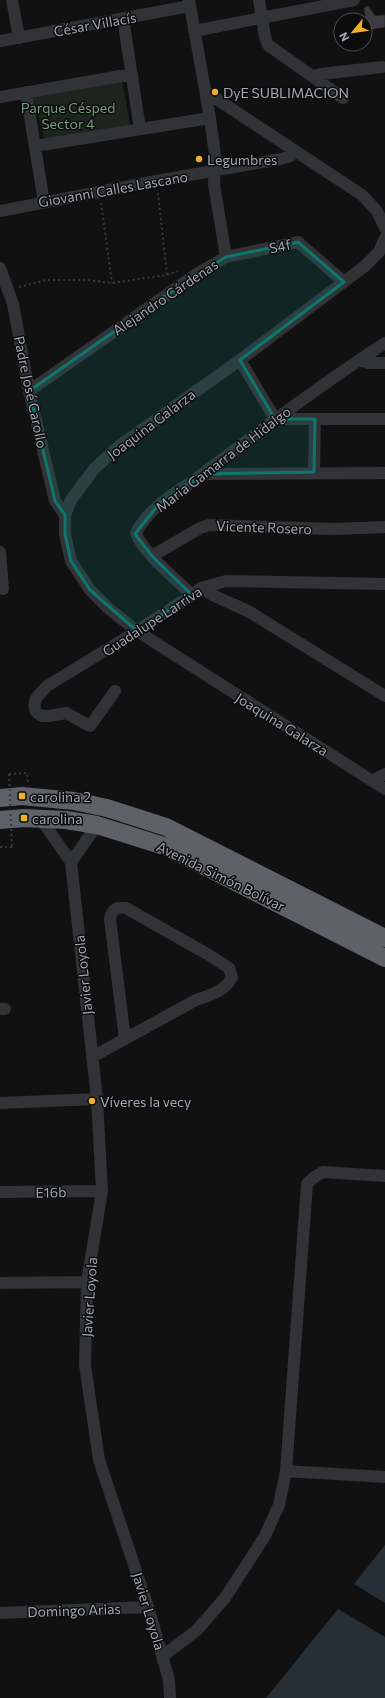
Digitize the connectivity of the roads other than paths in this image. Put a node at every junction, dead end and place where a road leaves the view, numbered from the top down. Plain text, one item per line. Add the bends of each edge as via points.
1 (12, 0) edge
2 (259, 0) edge
3 (354, 0) edge
4 (189, 3) edge
5 (326, 3) edge
6 (123, 18) junction
7 (262, 18) junction
8 (194, 31) junction
9 (18, 38) junction
10 (0, 41) edge
11 (382, 67) dead end
12 (132, 74) junction
13 (313, 76) junction
14 (26, 92) junction
15 (206, 92) junction
16 (0, 97) edge
17 (343, 98) dead end
18 (210, 118) junction
19 (140, 129) junction
20 (35, 146) junction
21 (296, 152) junction
22 (215, 171) junction
23 (44, 202) junction
24 (0, 211) edge
25 (385, 228) edge
26 (385, 238) edge
27 (226, 257) junction
28 (0, 268) edge
29 (344, 282) junction
30 (385, 343) edge
31 (240, 360) junction
32 (360, 360) junction
33 (385, 363) edge
34 (29, 391) junction
35 (275, 419) junction
36 (314, 419) junction
37 (385, 419) edge
38 (314, 472) junction
39 (385, 473) edge
40 (204, 474) junction
41 (65, 515) junction
42 (385, 527) edge
43 (0, 552) edge
44 (152, 556) junction
45 (385, 584) edge
46 (4, 589) dead end
47 (197, 592) junction
48 (137, 631) junction
49 (115, 691) dead end
50 (385, 696) edge
51 (385, 774) edge
52 (372, 781) junction
53 (385, 789) edge
54 (0, 798) edge
55 (40, 818) junction
56 (0, 820) edge
57 (97, 825) junction
58 (71, 862) junction
59 (385, 938) edge
60 (385, 958) edge
61 (125, 1039) junction
62 (92, 1057) junction
63 (97, 1099) junction
64 (0, 1103) edge
65 (385, 1176) edge
66 (102, 1191) junction
67 (0, 1192) edge
68 (87, 1282) junction
69 (0, 1283) edge
70 (286, 1471) junction
71 (385, 1477) edge
72 (148, 1607) junction
73 (0, 1613) edge
74 (163, 1656) junction
75 (170, 1698) edge

1 - 9 street
2 - 7 street
3 - 5 street
4 - 6 street, César Villacís
4 - 8 street, Alejandro Cárdenas
5 - 7 street
6 - 9 street, César Villacís
6 - 12 street
7 - 8 street
7 - 13 street via 268,45
8 - 15 street, Alejandro Cárdenas
9 - 10 street, César Villacís
11 - 13 street
12 - 14 street
12 - 19 street
13 - 17 street
14 - 16 street
14 - 20 street
15 - 18 street, Alejandro Cárdenas
15 - 21 street
18 - 19 street
18 - 22 street, Alejandro Cárdenas via 216,155
19 - 20 street
20 - 23 street
21 - 22 street, Giovanni Calles Lascano via 280,159
21 - 25 street via 362,195 377,211
22 - 23 street, Giovanni Calles Lascano
22 - 27 street, Alejandro Cárdenas via 214,184
23 - 24 street, Giovanni Calles Lascano
26 - 29 street, Joaquina Galarza via 375,256
27 - 29 street, S4f via 296,242
27 - 34 street, Alejandro Cárdenas via 195,275
28 - 34 street, Padre José Carollo via 13,304
29 - 31 street, Joaquina Galarza
30 - 32 street, Maria Gamarra de Hidalgo
31 - 35 street
31 - 41 street, Joaquina Galarza via 119,446 94,469 71,500
32 - 33 street via 369,364
32 - 35 street, Maria Gamarra de Hidalgo
34 - 41 street, Padre José Carollo via 55,501
35 - 36 street
35 - 40 street, Maria Gamarra de Hidalgo
36 - 37 street
36 - 38 street
38 - 39 street
38 - 40 street
40 - 44 street, Maria Gamarra de Hidalgo via 160,503 138,530 136,535
41 - 48 street, Joaquina Galarza via 68,550 77,570 90,590
42 - 44 street, Vicente Rosero via 335,529 209,525
43 - 46 street
44 - 47 street, Maria Gamarra de Hidalgo
45 - 47 street, Guadalupe Larriva via 226,580
47 - 48 street, Guadalupe Larriva
47 - 50 street, Maria Gamarra de Hidalgo via 228,601 253,614
48 - 49 street, Guadalupe Larriva via 47,686 34,702 36,712 42,716 66,713 90,726
48 - 52 street, Joaquina Galarza
51 - 52 street
52 - 53 street, Joaquina Galarza
54 - 59 highway, Avenida Simón Bolívar via 22,796 74,801 107,808 166,827
55 - 56 highway, Avenida Simón Bolívar
55 - 57 highway, Avenida Simón Bolívar
55 - 58 street, Javier Loyola
57 - 58 street
57 - 60 highway, Avenida Simón Bolívar via 167,847
58 - 62 street, Javier Loyola
61 - 61 street via 196,1000 226,987 232,977 229,968 209,955 126,908 118,907 111,913 110,919
61 - 62 street
62 - 63 street, Javier Loyola
63 - 64 street
63 - 66 street, Javier Loyola
65 - 70 street via 322,1172 307,1184
66 - 67 street, E16b
66 - 68 street, Javier Loyola
68 - 69 street
68 - 72 street, Javier Loyola via 85,1365 99,1460
70 - 71 street
70 - 74 street via 278,1505 265,1536 225,1598 197,1630
72 - 73 street, Domingo Arias
72 - 74 street, Javier Loyola
74 - 75 street, Javier Loyola

